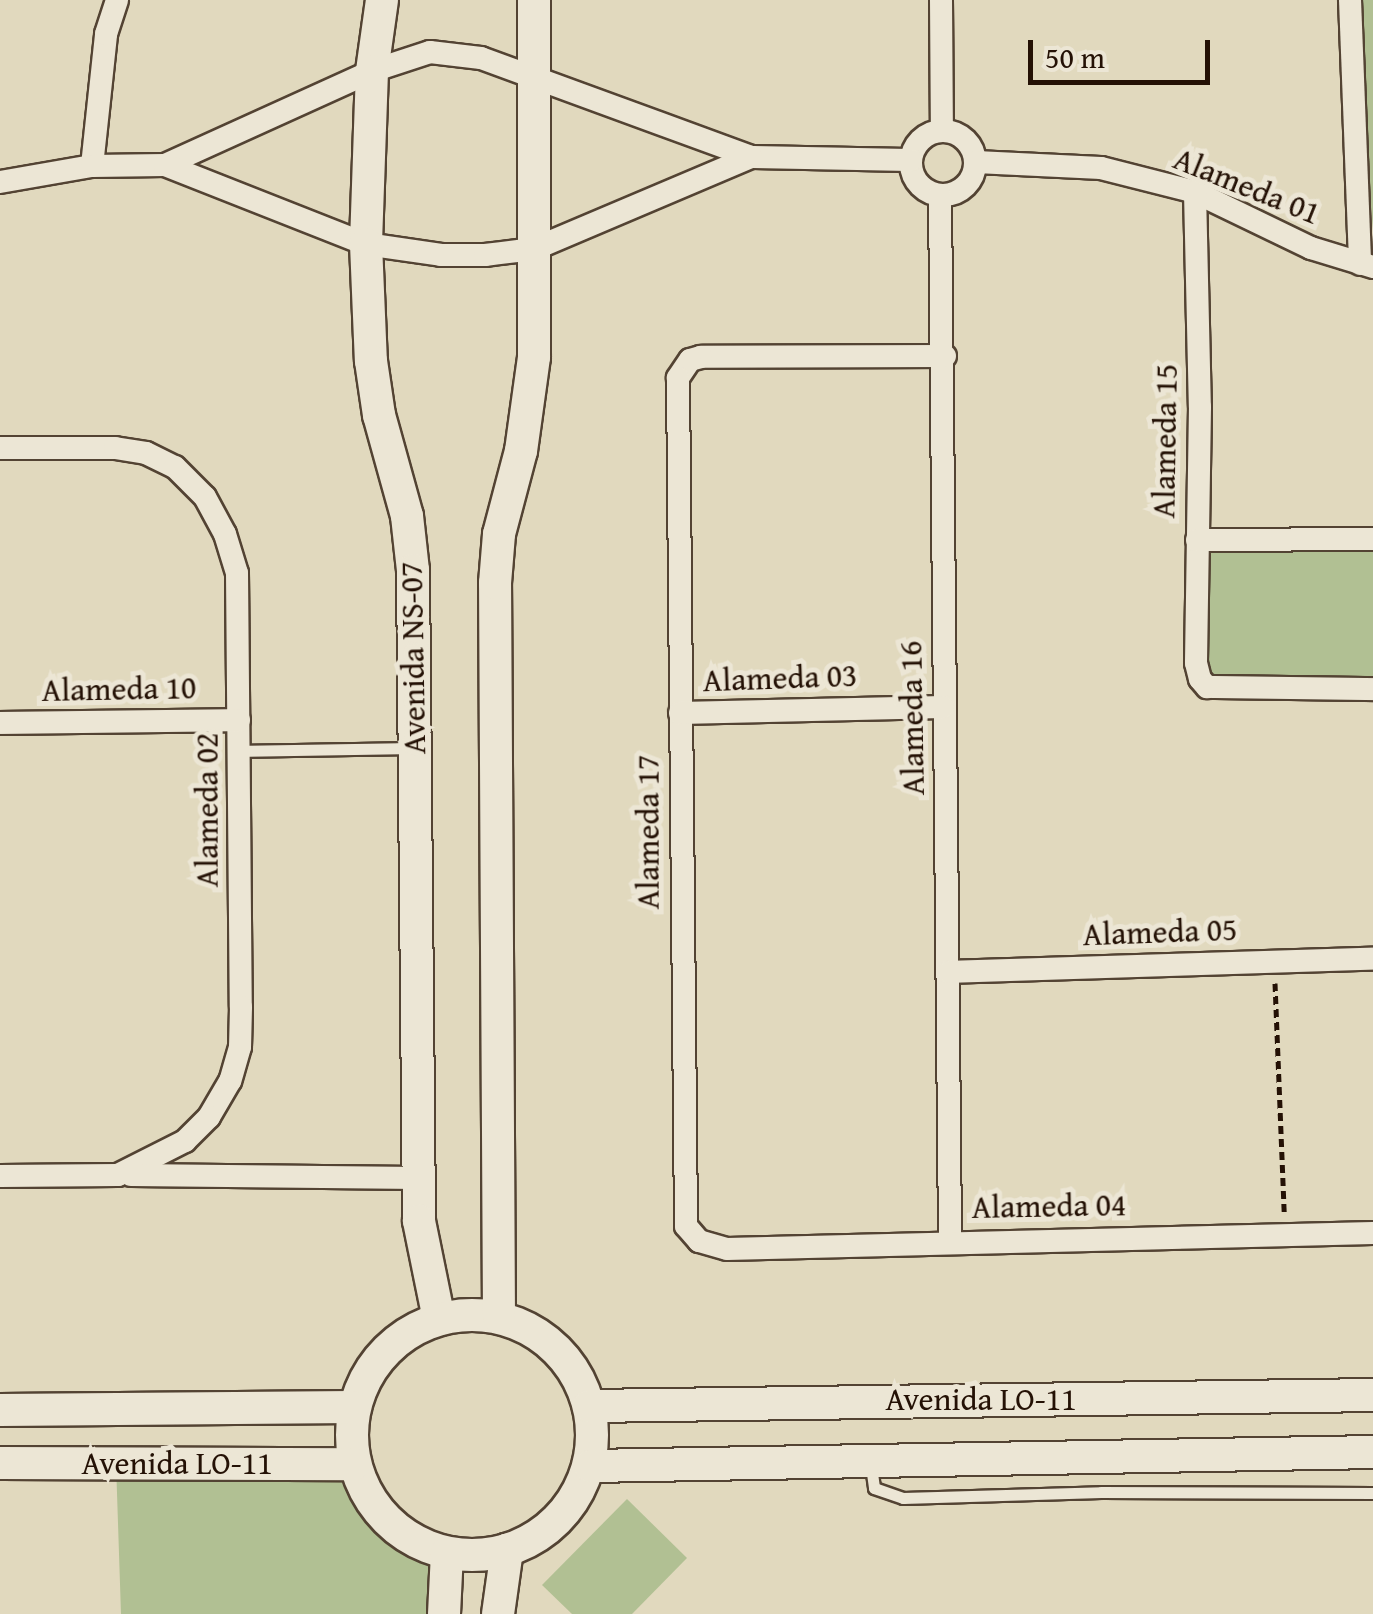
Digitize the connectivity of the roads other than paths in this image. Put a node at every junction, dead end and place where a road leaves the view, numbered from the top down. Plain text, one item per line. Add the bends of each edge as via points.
1 (117, 0) edge
2 (382, 0) edge
3 (534, 0) edge
4 (941, 0) edge
5 (1350, 0) edge
6 (372, 71) junction
7 (537, 80) junction
8 (942, 130) junction
9 (751, 157) junction
10 (911, 160) junction
11 (976, 162) junction
12 (166, 165) junction
13 (92, 166) junction
14 (0, 182) edge
15 (1194, 192) junction
16 (940, 195) junction
17 (366, 244) junction
18 (534, 249) junction
19 (1366, 266) edge
20 (945, 356) junction
21 (0, 448) edge
22 (1373, 539) edge
23 (1196, 540) junction
24 (1373, 689) edge
25 (943, 707) junction
26 (680, 713) junction
27 (240, 720) junction
28 (0, 723) edge
29 (415, 748) junction
30 (239, 751) junction
31 (1373, 959) edge
32 (949, 972) junction
33 (118, 1174) junction
34 (0, 1176) edge
35 (418, 1178) junction
36 (1373, 1232) edge
37 (950, 1241) junction
38 (727, 1249) joint
39 (499, 1318) junction
40 (438, 1319) junction
41 (1373, 1394) edge
42 (589, 1406) junction
43 (354, 1407) junction
44 (0, 1410) edge
45 (1373, 1452) edge
46 (871, 1462) junction
47 (0, 1463) edge
48 (354, 1464) junction
49 (590, 1466) junction
50 (1373, 1493) edge
51 (507, 1550) junction
52 (446, 1553) junction
53 (444, 1614) edge
54 (498, 1614) edge

1 - 13 street via 106,34
2 - 6 street, Avenida NS-07
3 - 7 street
4 - 8 street
5 - 19 street
6 - 7 street via 430,52 481,58
6 - 12 street
6 - 17 street, Avenida NS-07
7 - 9 street
7 - 18 street
8 - 10 street via 918,142
8 - 11 street via 962,136
9 - 10 street
9 - 18 street
10 - 16 street via 922,188
11 - 15 street, Alameda 01 via 1100,168
11 - 16 street via 966,186
12 - 13 street
12 - 17 street
13 - 14 street
15 - 19 street, Alameda 01 via 1311,248
15 - 23 street, Alameda 15
16 - 20 street, Alameda 16
17 - 18 street via 440,255
17 - 29 street, Avenida NS-07 via 371,361 413,570
18 - 39 street via 534,357 495,583
20 - 25 street, Alameda 16
20 - 26 street, Alameda 17 via 701,357 684,368 676,388
21 - 27 street, Alameda 02 via 146,453 175,468 205,497 237,573
22 - 23 street
23 - 24 street, Alameda 15 via 1196,663 1207,688
25 - 26 street, Alameda 03
25 - 32 street, Alameda 16
26 - 38 street, Alameda 17 via 683,1212 691,1236
27 - 28 street, Alameda 10
27 - 30 street, Alameda 02
29 - 30 lane
29 - 35 street, Avenida NS-07
30 - 33 street, Alameda 02 via 240,1047 209,1117 185,1141
31 - 32 street, Alameda 05
32 - 37 street, Alameda 16
33 - 34 street, Alameda 02
33 - 35 street
35 - 40 street, Avenida NS-07 via 419,1221
36 - 37 street, Alameda 04
37 - 38 street, Alameda 04
39 - 40 street
39 - 42 street via 530,1329 556,1349 577,1375
40 - 43 street via 400,1337 370,1368
41 - 42 street, Avenida LO-11
42 - 49 street
43 - 44 street, Avenida LO-11
43 - 48 street
45 - 46 street, Avenida LO-11
46 - 49 street, Avenida LO-11
46 - 50 lane via 874,1488 903,1498
47 - 48 street, Avenida LO-11
48 - 52 street via 383,1515 405,1536
49 - 51 street via 573,1501 544,1531
51 - 52 street
51 - 54 street
52 - 53 street

